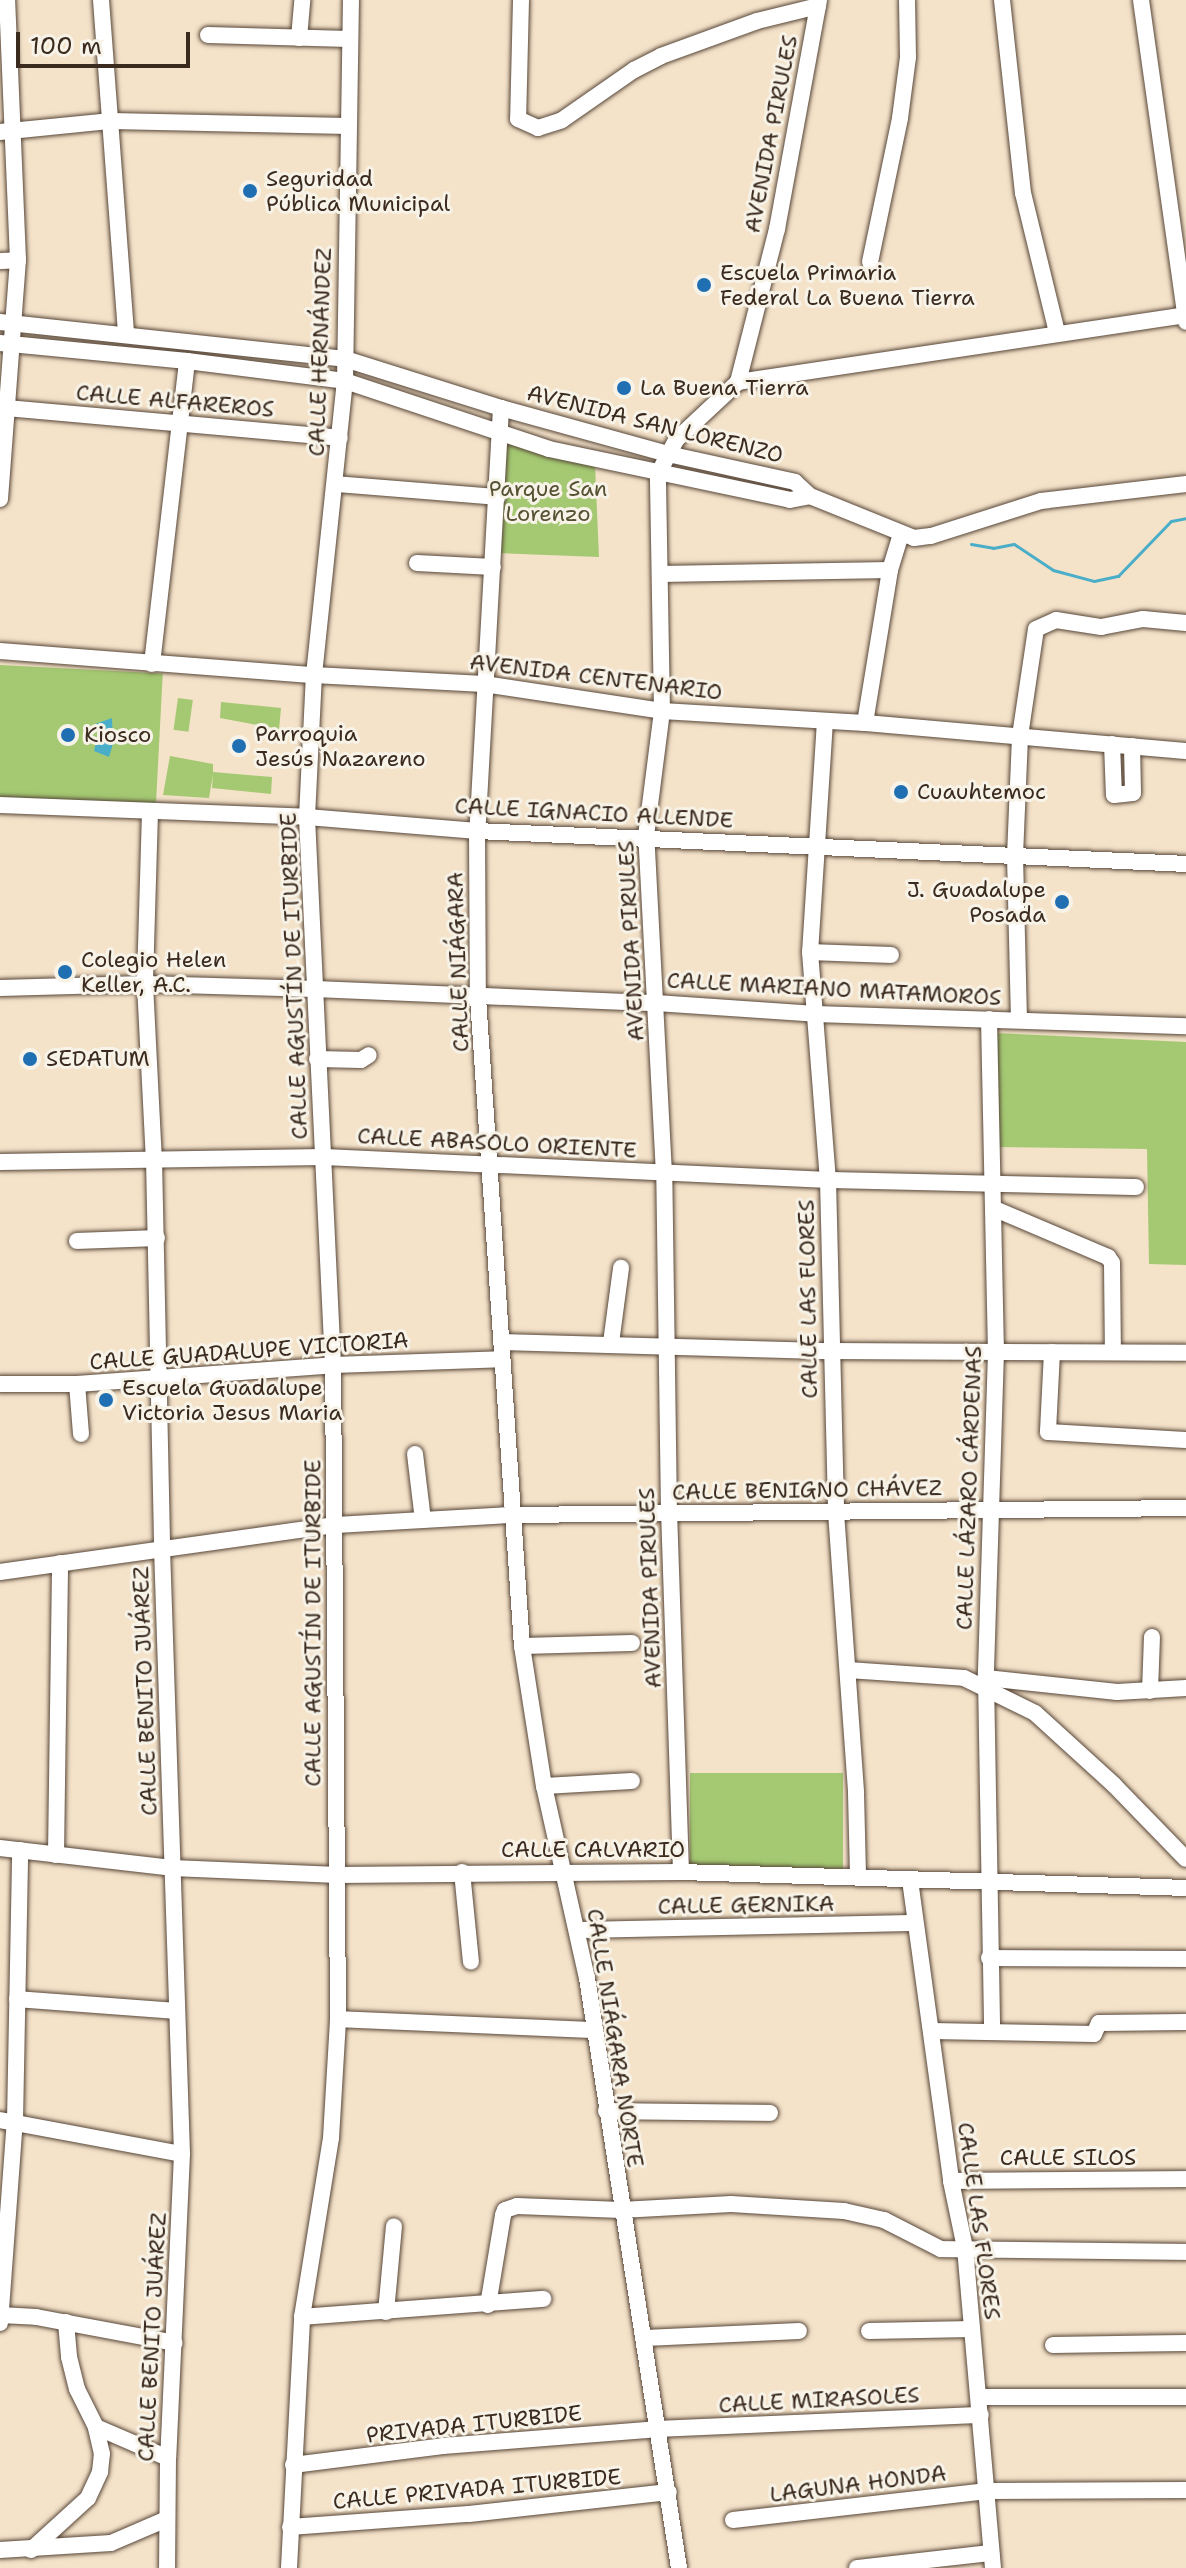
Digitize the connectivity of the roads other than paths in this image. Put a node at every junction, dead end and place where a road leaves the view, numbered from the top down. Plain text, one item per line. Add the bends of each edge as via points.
1 (7, 0) edge
2 (101, 0) edge
3 (302, 0) edge
4 (351, 0) edge
5 (521, 0) edge
6 (907, 0) edge
7 (1002, 0) edge
8 (1141, 0) edge
9 (819, 3) edge
10 (208, 35) dead end
11 (299, 38) junction
12 (349, 39) junction
13 (111, 121) junction
14 (348, 126) junction
15 (7, 132) edge
16 (18, 260) junction
17 (0, 261) edge
18 (870, 262) dead end
19 (1186, 317) edge
20 (7, 322) edge
21 (126, 333) junction
22 (1057, 333) junction
23 (6, 343) edge
24 (345, 359) junction
25 (187, 361) junction
26 (345, 381) junction
27 (738, 382) junction
28 (6, 408) junction
29 (501, 408) junction
30 (179, 422) junction
31 (501, 435) junction
32 (340, 438) junction
33 (668, 454) junction
34 (658, 474) junction
35 (336, 484) junction
36 (1186, 484) edge
37 (810, 496) junction
38 (497, 497) junction
39 (0, 499) edge
40 (901, 535) junction
41 (417, 563) dead end
42 (493, 567) junction
43 (890, 570) junction
44 (660, 574) junction
45 (1186, 623) edge
46 (0, 651) edge
47 (152, 664) junction
48 (314, 675) junction
49 (484, 684) junction
50 (662, 711) junction
51 (825, 721) junction
52 (865, 723) junction
53 (1020, 736) junction
54 (1112, 744) junction
55 (1132, 746) junction
56 (1186, 751) edge
57 (0, 805) edge
58 (150, 812) junction
59 (307, 817) junction
60 (477, 831) junction
61 (646, 836) junction
62 (814, 847) junction
63 (1015, 856) junction
64 (1186, 864) edge
65 (810, 952) junction
66 (891, 955) dead end
67 (145, 984) junction
68 (0, 988) edge
69 (315, 989) junction
70 (478, 998) junction
71 (656, 1003) junction
72 (816, 1014) junction
73 (989, 1019) junction
74 (1019, 1020) junction
75 (1186, 1026) edge
76 (369, 1055) dead end
77 (317, 1059) junction
78 (324, 1157) junction
79 (154, 1159) junction
80 (0, 1162) edge
81 (489, 1163) junction
82 (664, 1174) junction
83 (828, 1180) junction
84 (992, 1182) junction
85 (1136, 1187) dead end
86 (995, 1209) junction
87 (157, 1238) junction
88 (77, 1241) dead end
89 (621, 1268) dead end
90 (501, 1342) junction
91 (611, 1343) junction
92 (666, 1345) junction
93 (830, 1351) junction
94 (996, 1352) junction
95 (1052, 1352) junction
96 (1113, 1352) junction
97 (1186, 1353) edge
98 (501, 1359) junction
99 (333, 1365) junction
100 (161, 1380) junction
101 (0, 1384) edge
102 (77, 1384) junction
103 (81, 1434) dead end
104 (1186, 1440) edge
105 (415, 1454) dead end
106 (1186, 1508) edge
107 (991, 1510) junction
108 (836, 1512) junction
109 (669, 1513) junction
110 (511, 1515) junction
111 (423, 1520) junction
112 (336, 1525) junction
113 (162, 1548) junction
114 (60, 1563) junction
115 (0, 1572) edge
116 (1152, 1637) dead end
117 (632, 1643) dead end
118 (522, 1646) junction
119 (848, 1670) junction
120 (987, 1683) junction
121 (1186, 1688) edge
122 (1150, 1691) junction
123 (632, 1781) dead end
124 (544, 1786) junction
125 (0, 1848) edge
126 (20, 1850) junction
127 (56, 1855) junction
128 (1186, 1859) edge
129 (172, 1868) junction
130 (462, 1872) junction
131 (563, 1872) junction
132 (681, 1872) junction
133 (338, 1875) junction
134 (858, 1877) junction
135 (910, 1880) junction
136 (989, 1883) junction
137 (1186, 1888) edge
138 (914, 1923) junction
139 (578, 1930) junction
140 (989, 1958) junction
141 (1186, 1959) edge
142 (471, 1962) dead end
143 (17, 1999) junction
144 (176, 2011) junction
145 (338, 2019) junction
146 (1186, 2022) edge
147 (595, 2030) junction
148 (932, 2031) junction
149 (992, 2032) junction
150 (606, 2111) junction
151 (770, 2113) dead end
152 (8, 2120) edge
153 (182, 2154) junction
154 (1186, 2179) edge
155 (951, 2181) junction
156 (621, 2210) junction
157 (394, 2226) dead end
158 (965, 2248) junction
159 (1186, 2252) edge
160 (543, 2299) dead end
161 (488, 2305) junction
162 (386, 2312) junction
163 (0, 2315) edge
164 (302, 2317) junction
165 (66, 2322) junction
166 (0, 2323) edge
167 (972, 2329) junction
168 (799, 2331) dead end
169 (869, 2331) dead end
170 (645, 2338) junction
171 (175, 2343) junction
172 (1186, 2343) edge
173 (1053, 2345) dead end
174 (980, 2397) junction
175 (1186, 2397) edge
176 (981, 2415) junction
177 (96, 2427) junction
178 (659, 2429) junction
179 (168, 2458) junction
180 (293, 2465) junction
181 (1186, 2490) edge
182 (987, 2491) junction
183 (669, 2492) junction
184 (167, 2519) junction
185 (733, 2520) dead end
186 (290, 2527) junction
187 (0, 2550) edge
188 (31, 2550) junction
189 (992, 2560) edge
190 (167, 2568) edge
191 (289, 2568) edge
192 (679, 2568) edge
193 (857, 2568) edge

1 - 15 street
2 - 13 street
3 - 11 street
4 - 12 street, CALLE HERNÁNDEZ
5 - 9 street via 518,119 538,128 661,56
6 - 18 street via 908,57 900,118
7 - 22 street via 1023,193
8 - 19 street
9 - 27 street, AVENIDA PIRULES via 777,229
10 - 11 street
11 - 12 street
12 - 14 street, CALLE HERNÁNDEZ
13 - 14 street
13 - 15 street
13 - 21 street
14 - 24 street, CALLE HERNÁNDEZ
15 - 16 street
16 - 17 street
16 - 20 street
19 - 22 street
20 - 21 street, AVENIDA SAN LORENZO
20 - 23 street
21 - 24 street, AVENIDA SAN LORENZO
22 - 27 street
23 - 25 street, AVENIDA SAN LORENZO
23 - 28 street
24 - 26 street, CALLE HERNÁNDEZ
24 - 29 street, AVENIDA SAN LORENZO
25 - 26 street, AVENIDA SAN LORENZO
25 - 30 street
26 - 31 street, AVENIDA SAN LORENZO
26 - 32 street, CALLE HERNÁNDEZ
27 - 33 street, AVENIDA PIRULES via 693,421
28 - 30 street, CALLE ALFAREROS
28 - 39 street
29 - 31 street, CALLE NIÁGARA
29 - 33 street, AVENIDA SAN LORENZO
30 - 32 street, CALLE ALFAREROS
30 - 47 street
31 - 34 street, AVENIDA SAN LORENZO
31 - 38 street, CALLE NIÁGARA
32 - 35 street, CALLE HERNÁNDEZ
33 - 34 street, AVENIDA PIRULES
33 - 37 street, AVENIDA SAN LORENZO via 795,482
34 - 37 street, AVENIDA SAN LORENZO via 790,500
34 - 44 street, AVENIDA PIRULES
35 - 38 street
35 - 48 street, CALLE HERNÁNDEZ
36 - 40 street via 1041,501 931,536
37 - 40 street
38 - 42 street, CALLE NIÁGARA
40 - 43 street
41 - 42 street
42 - 49 street, CALLE NIÁGARA
43 - 44 street
43 - 52 street
44 - 50 street, AVENIDA PIRULES
45 - 53 street via 1143,619 1101,627 1056,620 1036,629
46 - 47 street, AVENIDA CENTENARIO
47 - 48 street, AVENIDA CENTENARIO
48 - 49 street, AVENIDA CENTENARIO
48 - 59 street, CALLE AGUSTÍN DE ITURBIDE
49 - 50 street, AVENIDA CENTENARIO
49 - 60 street, CALLE NIÁGARA
50 - 51 street, AVENIDA CENTENARIO
50 - 61 street, AVENIDA PIRULES
51 - 52 street, AVENIDA CENTENARIO
51 - 62 street, CALLE LAS FLORES
52 - 53 street, AVENIDA CENTENARIO
53 - 54 street, AVENIDA CENTENARIO
53 - 63 street
54 - 55 street, AVENIDA CENTENARIO
54 - 55 street via 1114,795 1133,793
55 - 56 street, AVENIDA CENTENARIO
57 - 58 street, CALLE IGNACIO ALLENDE
58 - 59 street, CALLE IGNACIO ALLENDE
58 - 67 street, CALLE BENITO JUÁREZ
59 - 60 street, CALLE IGNACIO ALLENDE
59 - 69 street, CALLE AGUSTÍN DE ITURBIDE
60 - 61 street, CALLE IGNACIO ALLENDE
60 - 70 street, CALLE NIÁGARA
61 - 62 street, CALLE IGNACIO ALLENDE
61 - 71 street, AVENIDA PIRULES
62 - 63 street, CALLE IGNACIO ALLENDE
62 - 65 street, CALLE LAS FLORES
63 - 64 street, CALLE IGNACIO ALLENDE
63 - 74 street
65 - 66 street
65 - 72 street, CALLE LAS FLORES
67 - 68 street, CALLE MARIANO MATAMOROS
67 - 69 street, CALLE MARIANO MATAMOROS
67 - 79 street, CALLE BENITO JUÁREZ
69 - 70 street, CALLE MARIANO MATAMOROS
69 - 77 street, CALLE AGUSTÍN DE ITURBIDE
70 - 71 street, CALLE MARIANO MATAMOROS
70 - 81 street, CALLE NIÁGARA
71 - 72 street, CALLE MARIANO MATAMOROS
71 - 82 street, AVENIDA PIRULES
72 - 73 street, CALLE MARIANO MATAMOROS
72 - 83 street, CALLE LAS FLORES
73 - 74 street, CALLE MARIANO MATAMOROS
73 - 84 street, CALLE LÁZARO CÁRDENAS
74 - 75 street, CALLE MARIANO MATAMOROS
76 - 77 street via 361,1060
77 - 78 street, CALLE AGUSTÍN DE ITURBIDE
78 - 79 street, CALLE ABASOLO ORIENTE
78 - 81 street, CALLE ABASOLO ORIENTE
78 - 99 street, CALLE AGUSTÍN DE ITURBIDE
79 - 80 street, CALLE ABASOLO ORIENTE
79 - 87 street, CALLE BENITO JUÁREZ
81 - 82 street, CALLE ABASOLO ORIENTE
81 - 90 street, CALLE NIÁGARA
82 - 83 street, CALLE ABASOLO ORIENTE
82 - 92 street, AVENIDA PIRULES
83 - 84 street, CALLE ABASOLO ORIENTE
83 - 93 street, CALLE LAS FLORES
84 - 85 street, CALLE ABASOLO ORIENTE
84 - 86 street, CALLE LÁZARO CÁRDENAS
86 - 94 street, CALLE LÁZARO CÁRDENAS
86 - 96 street via 1108,1257
87 - 88 street
87 - 100 street, CALLE BENITO JUÁREZ
89 - 91 street
90 - 91 street
90 - 98 street, CALLE NIÁGARA
91 - 92 street
92 - 93 street
92 - 109 street, AVENIDA PIRULES
93 - 94 street
93 - 108 street, CALLE LAS FLORES
94 - 95 street
94 - 107 street, CALLE LÁZARO CÁRDENAS
95 - 96 street
95 - 104 street via 1048,1432
96 - 97 street
98 - 99 street, CALLE GUADALUPE VICTORIA
98 - 110 street, CALLE NIÁGARA
99 - 100 street, CALLE GUADALUPE VICTORIA
99 - 112 street, CALLE AGUSTÍN DE ITURBIDE
100 - 102 street, CALLE GUADALUPE VICTORIA
100 - 113 street, CALLE BENITO JUÁREZ
101 - 102 street, CALLE GUADALUPE VICTORIA
102 - 103 street
105 - 111 street
106 - 107 street, CALLE BENIGNO CHÁVEZ
107 - 108 street, CALLE BENIGNO CHÁVEZ
107 - 120 street, CALLE LÁZARO CÁRDENAS
108 - 109 street, CALLE BENIGNO CHÁVEZ
108 - 119 street, CALLE LAS FLORES
109 - 110 street, CALLE BENIGNO CHÁVEZ
109 - 132 street, AVENIDA PIRULES
110 - 111 street, CALLE BENIGNO CHÁVEZ
110 - 118 street, CALLE NIÁGARA NORTE
111 - 112 street, CALLE BENIGNO CHÁVEZ
112 - 113 street, CALLE BENIGNO CHÁVEZ
112 - 133 street, CALLE AGUSTÍN DE ITURBIDE
113 - 114 street, CALLE BENIGNO CHÁVEZ
113 - 129 street, CALLE BENITO JUÁREZ
114 - 115 street, CALLE BENIGNO CHÁVEZ
114 - 127 street
116 - 122 street
117 - 118 street
118 - 124 street, CALLE NIÁGARA NORTE
119 - 120 street
119 - 134 street, CALLE LAS FLORES
120 - 122 street
120 - 128 street via 1047,1723
120 - 136 street, CALLE LÁZARO CÁRDENAS
121 - 122 street
123 - 124 street
124 - 131 street, CALLE NIÁGARA NORTE
125 - 126 street, CALLE CALVARIO
126 - 127 street, CALLE CALVARIO
126 - 143 street
127 - 129 street, CALLE CALVARIO
129 - 133 street, CALLE CALVARIO
129 - 144 street, CALLE BENITO JUÁREZ
130 - 131 street, CALLE CALVARIO
130 - 133 street, CALLE CALVARIO
130 - 142 street
131 - 132 street, CALLE CALVARIO
131 - 139 street, CALLE NIÁGARA NORTE
132 - 134 street, CALLE CALVARIO
133 - 145 street, CALLE AGUSTÍN DE ITURBIDE
134 - 135 street, CALLE CALVARIO
135 - 136 street, CALLE CALVARIO
135 - 138 street, CALLE LAS FLORES
136 - 137 street, CALLE CALVARIO
136 - 140 street, CALLE LÁZARO CÁRDENAS
138 - 139 street, CALLE GERNIKA
138 - 148 street, CALLE LAS FLORES
139 - 147 street, CALLE NIÁGARA NORTE
140 - 141 street
140 - 149 street, CALLE LÁZARO CÁRDENAS
143 - 144 street
143 - 152 street
144 - 153 street, CALLE BENITO JUÁREZ
145 - 147 street
145 - 164 street, CALLE AGUSTÍN DE ITURBIDE via 331,2138
146 - 149 street via 1099,2023 1094,2034
147 - 150 street, CALLE NIÁGARA NORTE
148 - 149 street
148 - 155 street, CALLE LAS FLORES
150 - 151 street
150 - 156 street, CALLE NIÁGARA NORTE
152 - 153 street
152 - 163 street
153 - 171 street, CALLE BENITO JUÁREZ
154 - 155 street, CALLE SILOS
155 - 158 street, CALLE LAS FLORES
156 - 158 street via 731,2204 860,2213 941,2249
156 - 161 street via 505,2210
156 - 170 street, CALLE NIÁGARA NORTE
157 - 162 street
158 - 159 street
158 - 167 street, CALLE LAS FLORES
160 - 161 street
161 - 162 street
162 - 164 street
163 - 165 street
163 - 166 street
164 - 180 street, CALLE AGUSTÍN DE ITURBIDE
165 - 171 street
165 - 177 street via 77,2389
167 - 169 street
167 - 174 street, CALLE LAS FLORES
168 - 170 street
170 - 178 street, CALLE NIÁGARA NORTE
171 - 179 street, CALLE BENITO JUÁREZ
172 - 173 street
174 - 175 street
174 - 176 street, CALLE LAS FLORES
176 - 178 street, CALLE MIRASOLES
176 - 182 street, CALLE LAS FLORES
177 - 179 street
177 - 188 street via 100,2472 88,2498
178 - 180 street, PRIVADA ITURBIDE via 443,2446
178 - 183 street, CALLE NIÁGARA NORTE
179 - 184 street, CALLE BENITO JUÁREZ
180 - 186 street, CALLE AGUSTÍN DE ITURBIDE
181 - 182 street, LAGUNA HONDA
182 - 185 street, LAGUNA HONDA
182 - 189 street, CALLE LAS FLORES
183 - 186 street, CALLE PRIVADA ITURBIDE
183 - 192 street, CALLE NIÁGARA NORTE
184 - 188 street via 111,2543
184 - 190 street, CALLE BENITO JUÁREZ
186 - 191 street, CALLE AGUSTÍN DE ITURBIDE
187 - 188 street
189 - 193 street

